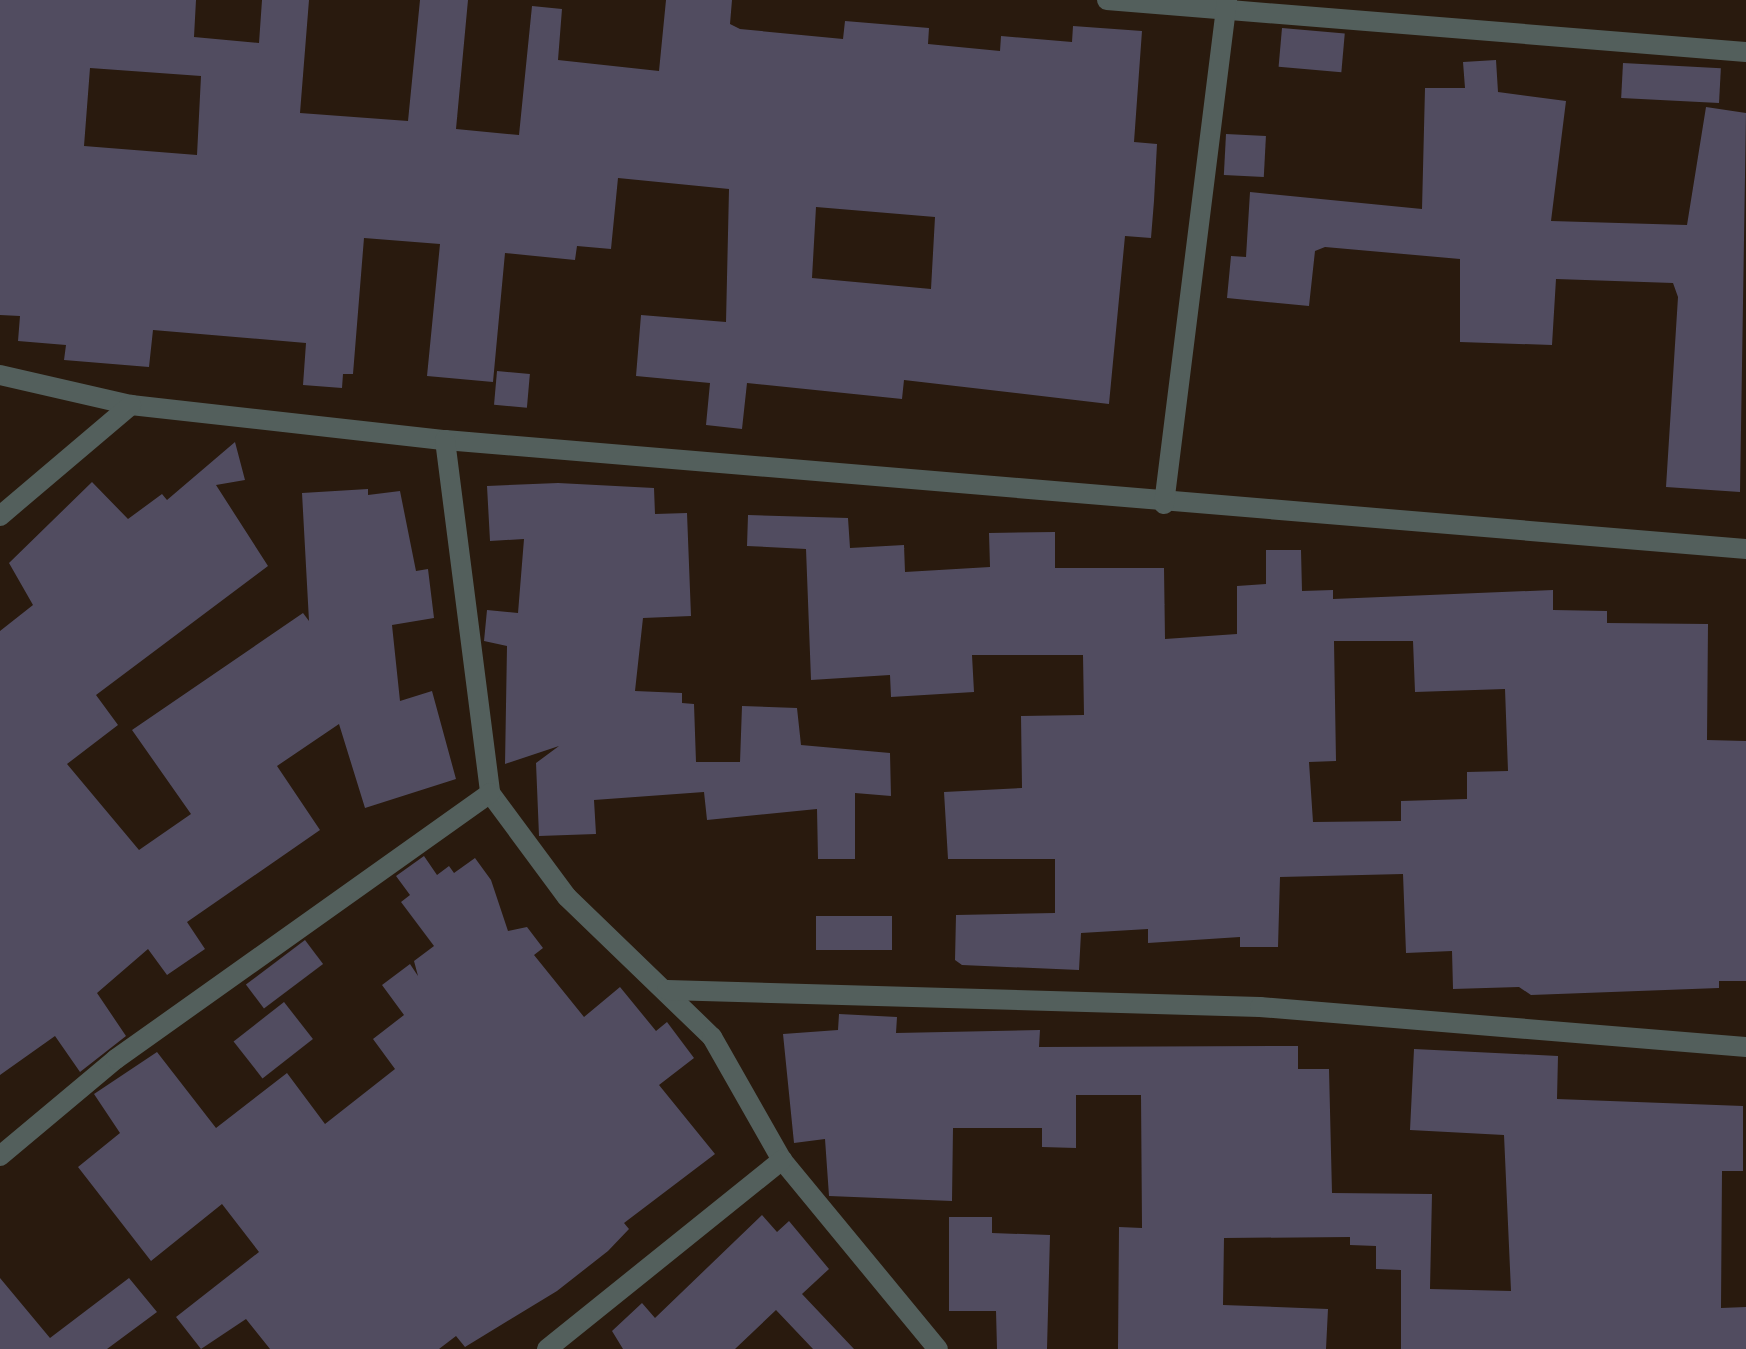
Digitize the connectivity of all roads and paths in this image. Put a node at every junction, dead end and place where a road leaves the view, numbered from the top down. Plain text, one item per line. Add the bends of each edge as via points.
1 (1107, 0) edge
2 (1226, 5) edge
3 (1746, 52) edge
4 (0, 375) edge
5 (131, 405) junction
6 (445, 440) junction
7 (1164, 504) junction
8 (0, 516) edge
9 (1746, 549) edge
10 (490, 793) junction
11 (667, 990) junction
12 (1746, 1047) edge
13 (0, 1156) edge
14 (782, 1160) junction
15 (547, 1349) edge
16 (938, 1349) edge

1 - 2 street
2 - 3 street
2 - 7 street
4 - 5 street
5 - 6 street
5 - 8 street
6 - 7 street
6 - 10 street
7 - 9 street
10 - 11 street via 567,897
10 - 13 street via 116,1059
11 - 12 street via 1260,1007
11 - 14 street via 712,1037
14 - 15 street
14 - 16 street

